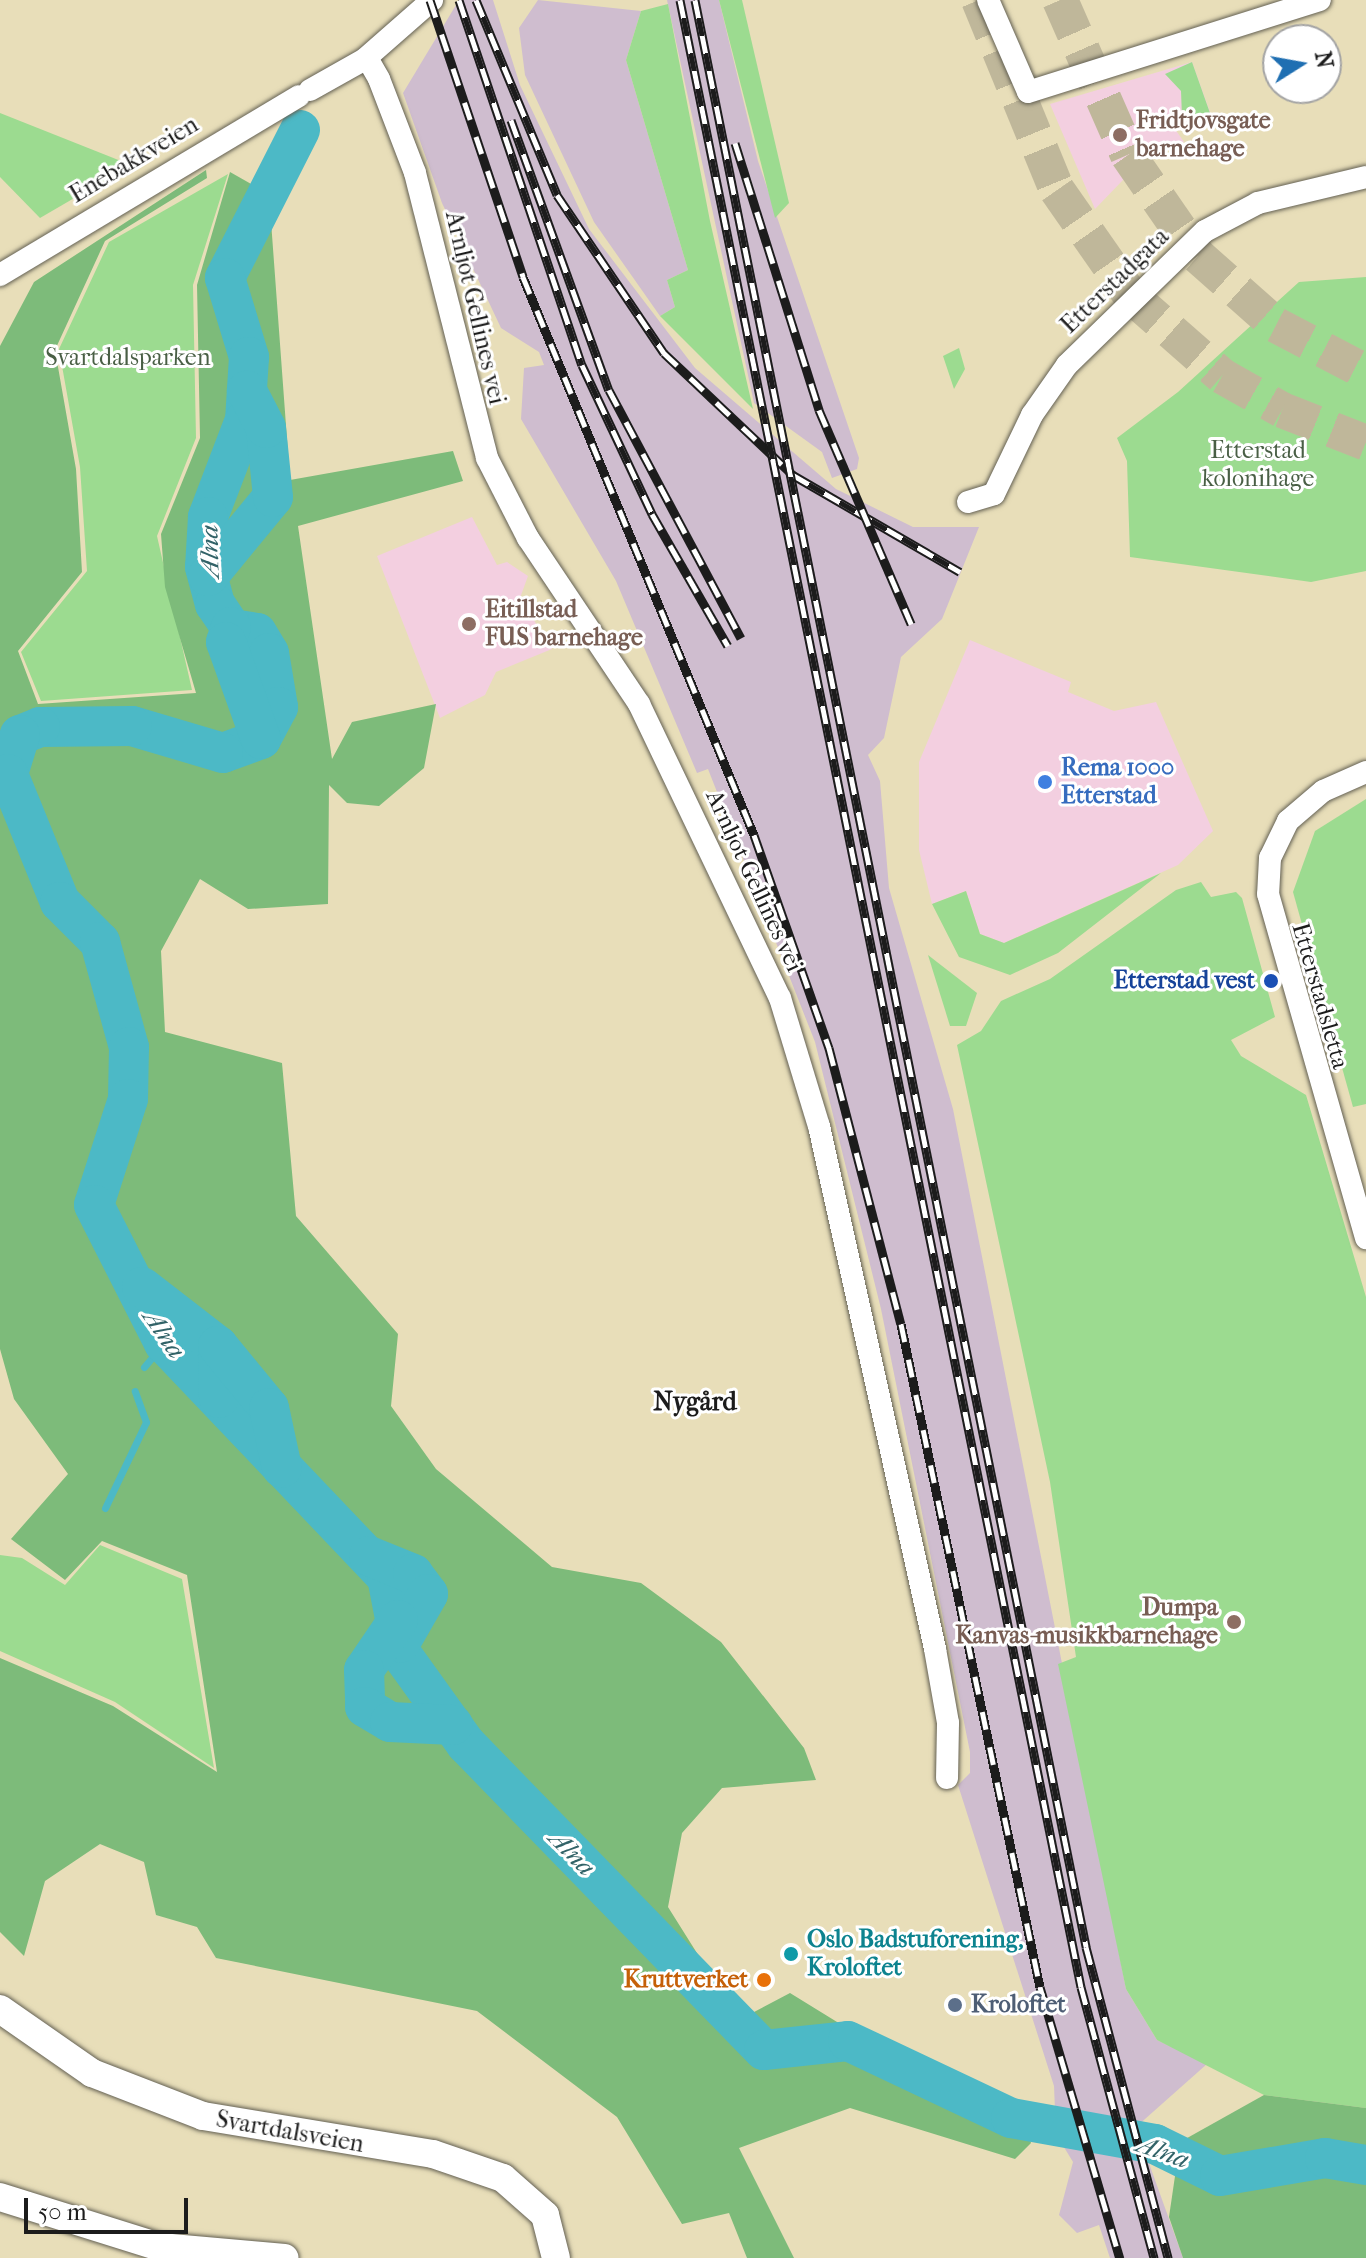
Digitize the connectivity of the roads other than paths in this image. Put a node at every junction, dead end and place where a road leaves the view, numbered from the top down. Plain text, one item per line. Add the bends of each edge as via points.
1 (432, 0) edge
2 (988, 0) edge
3 (1320, 0) edge
4 (367, 58) junction
5 (1366, 177) edge
6 (0, 275) edge
7 (968, 502) dead end
8 (1366, 772) edge
9 (1366, 1238) edge
10 (947, 1778) dead end
11 (0, 2009) edge
12 (0, 2197) edge
13 (285, 2258) edge
14 (556, 2258) edge

1 - 4 street, Enebakkveien
2 - 3 street via 1028,92
4 - 6 street, Enebakkveien
4 - 10 street, Arnljot Gellines vei via 411,161 487,458 528,538 634,696 707,836 802,1062 935,1649 948,1723
5 - 7 street, Etterstadgata via 1258,203 1205,231 1067,365 1032,415 994,494
8 - 9 street, Etterstadsletta via 1297,811 1270,858 1274,935
11 - 14 street, Svartdalsveien via 92,2073 203,2116 433,2154 503,2178 545,2215
12 - 13 street via 160,2247

